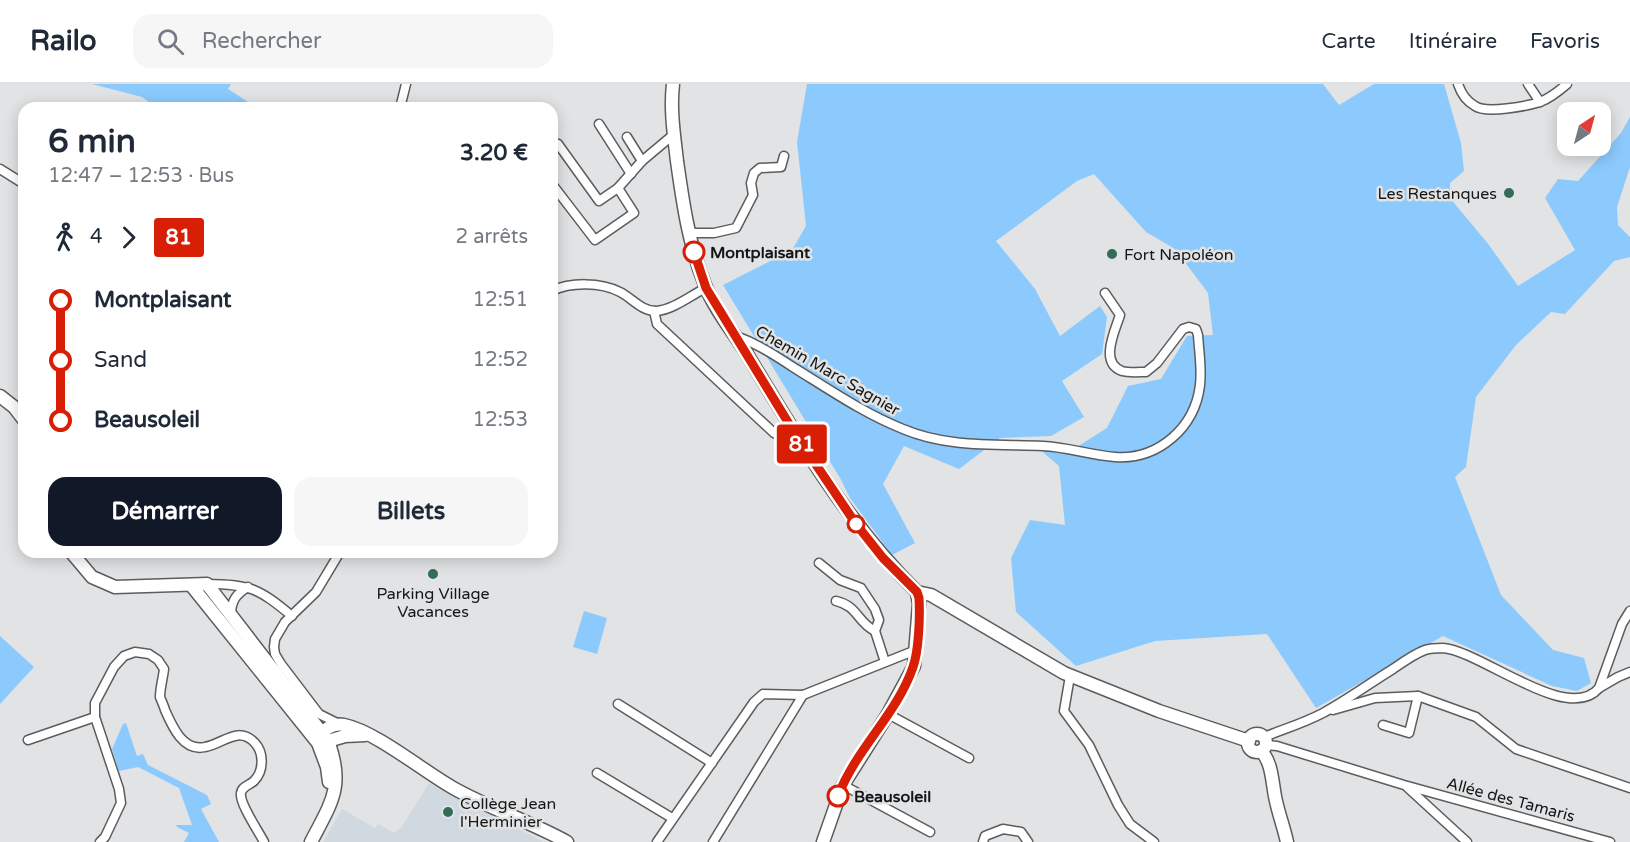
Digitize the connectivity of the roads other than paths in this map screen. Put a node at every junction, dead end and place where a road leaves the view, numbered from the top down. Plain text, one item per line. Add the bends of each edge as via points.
1 (406, 84) edge
2 (674, 84) edge
3 (1458, 84) edge
4 (1528, 84) edge
5 (1567, 84) edge
6 (402, 102) edge
7 (1540, 102) junction
8 (599, 124) dead end
9 (673, 135) junction
10 (627, 137) dead end
11 (558, 144) edge
12 (784, 156) dead end
13 (642, 161) junction
14 (0, 169) edge
15 (631, 174) junction
16 (18, 180) edge
17 (618, 188) junction
18 (558, 192) edge
19 (689, 233) junction
20 (706, 288) junction
21 (558, 289) edge
22 (1105, 293) dead end
23 (654, 311) junction
24 (736, 336) junction
25 (0, 396) edge
26 (18, 412) edge
27 (794, 432) junction
28 (76, 558) edge
29 (336, 558) edge
30 (819, 563) dead end
31 (207, 584) junction
32 (191, 585) junction
33 (248, 587) junction
34 (917, 592) junction
35 (836, 601) dead end
36 (1630, 612) edge
37 (292, 616) junction
38 (231, 619) junction
39 (875, 631) junction
40 (916, 650) junction
41 (885, 662) junction
42 (1630, 672) edge
43 (1070, 676) junction
44 (1599, 688) junction
45 (802, 695) junction
46 (1418, 696) junction
47 (618, 704) dead end
48 (1324, 712) junction
49 (888, 714) junction
50 (95, 717) junction
51 (341, 724) junction
52 (1383, 725) dead end
53 (367, 735) junction
54 (322, 738) junction
55 (28, 740) dead end
56 (1264, 744) junction
57 (969, 758) dead end
58 (712, 763) junction
59 (597, 773) dead end
60 (843, 785) junction
61 (1404, 785) junction
62 (1630, 788) edge
63 (672, 818) junction
64 (930, 832) dead end
65 (312, 840) edge
66 (100, 842) edge
67 (264, 842) edge
68 (567, 842) edge
69 (657, 842) edge
70 (713, 842) edge
71 (823, 842) edge
72 (984, 842) edge
73 (1028, 842) edge
74 (1154, 842) edge
75 (1287, 842) edge
76 (1467, 842) edge
77 (1610, 842) edge

1 - 6 street
2 - 9 street
3 - 7 street via 1464,97 1481,109
4 - 7 street
5 - 7 street
8 - 15 street
9 - 13 street
9 - 19 street
10 - 13 street
11 - 17 street via 599,201
12 - 19 street via 781,167 760,168 754,173 753,195 736,228
13 - 15 street
14 - 16 street
15 - 17 street
17 - 18 street via 634,213 595,240
19 - 20 street
20 - 23 street
20 - 24 street
21 - 23 street via 573,284 609,288
22 - 24 street, Chemin Marc Sagnier via 1120,315 1108,352 1114,366 1123,372 1146,372 1184,329 1196,329 1198,335 1200,385 1192,413 1169,442 1153,451 1116,457 1060,447 958,444 931,438 887,422 755,343
23 - 27 street via 657,324 774,433 782,437
24 - 27 street
25 - 26 street
27 - 34 street via 856,524
28 - 32 street via 92,577 115,587
29 - 37 street via 316,592
30 - 39 street via 840,580 861,588 879,620
31 - 32 street
31 - 33 street
31 - 38 street
32 - 54 street
33 - 37 street via 266,594
33 - 38 street via 234,598
34 - 40 street
34 - 43 street via 931,595
35 - 39 street via 848,604
36 - 44 street
37 - 51 street via 275,639 275,654 319,714
38 - 54 street
39 - 41 street
40 - 41 street
40 - 49 street via 914,666
41 - 45 street
42 - 44 street
43 - 56 street via 1249,741 1256,752
43 - 74 street via 1064,711 1089,746 1130,824
44 - 48 street via 1584,699 1571,699 1527,685 1456,651 1435,648 1415,655
45 - 58 street via 763,694
45 - 70 street
46 - 48 street via 1375,698
46 - 52 street via 1409,733
46 - 62 street via 1476,717 1516,749
47 - 58 street
48 - 56 street
49 - 57 street
49 - 60 street
50 - 55 street
50 - 66 street via 121,802
50 - 67 street via 95,703 114,666 124,656 135,652 158,660 164,669 160,697 170,723 184,742 194,748 206,747 235,734 256,744 262,765 254,781 240,794
51 - 53 street
51 - 54 street
53 - 54 street
53 - 68 street via 457,790
54 - 65 street via 335,764 335,792 332,806
56 - 61 street, Allée des Tamaris
56 - 75 street
58 - 63 street
59 - 63 street
60 - 64 street
60 - 71 street
61 - 76 street
61 - 77 street, Allée des Tamaris
63 - 69 street
72 - 73 street via 985,836 1003,829 1021,832

